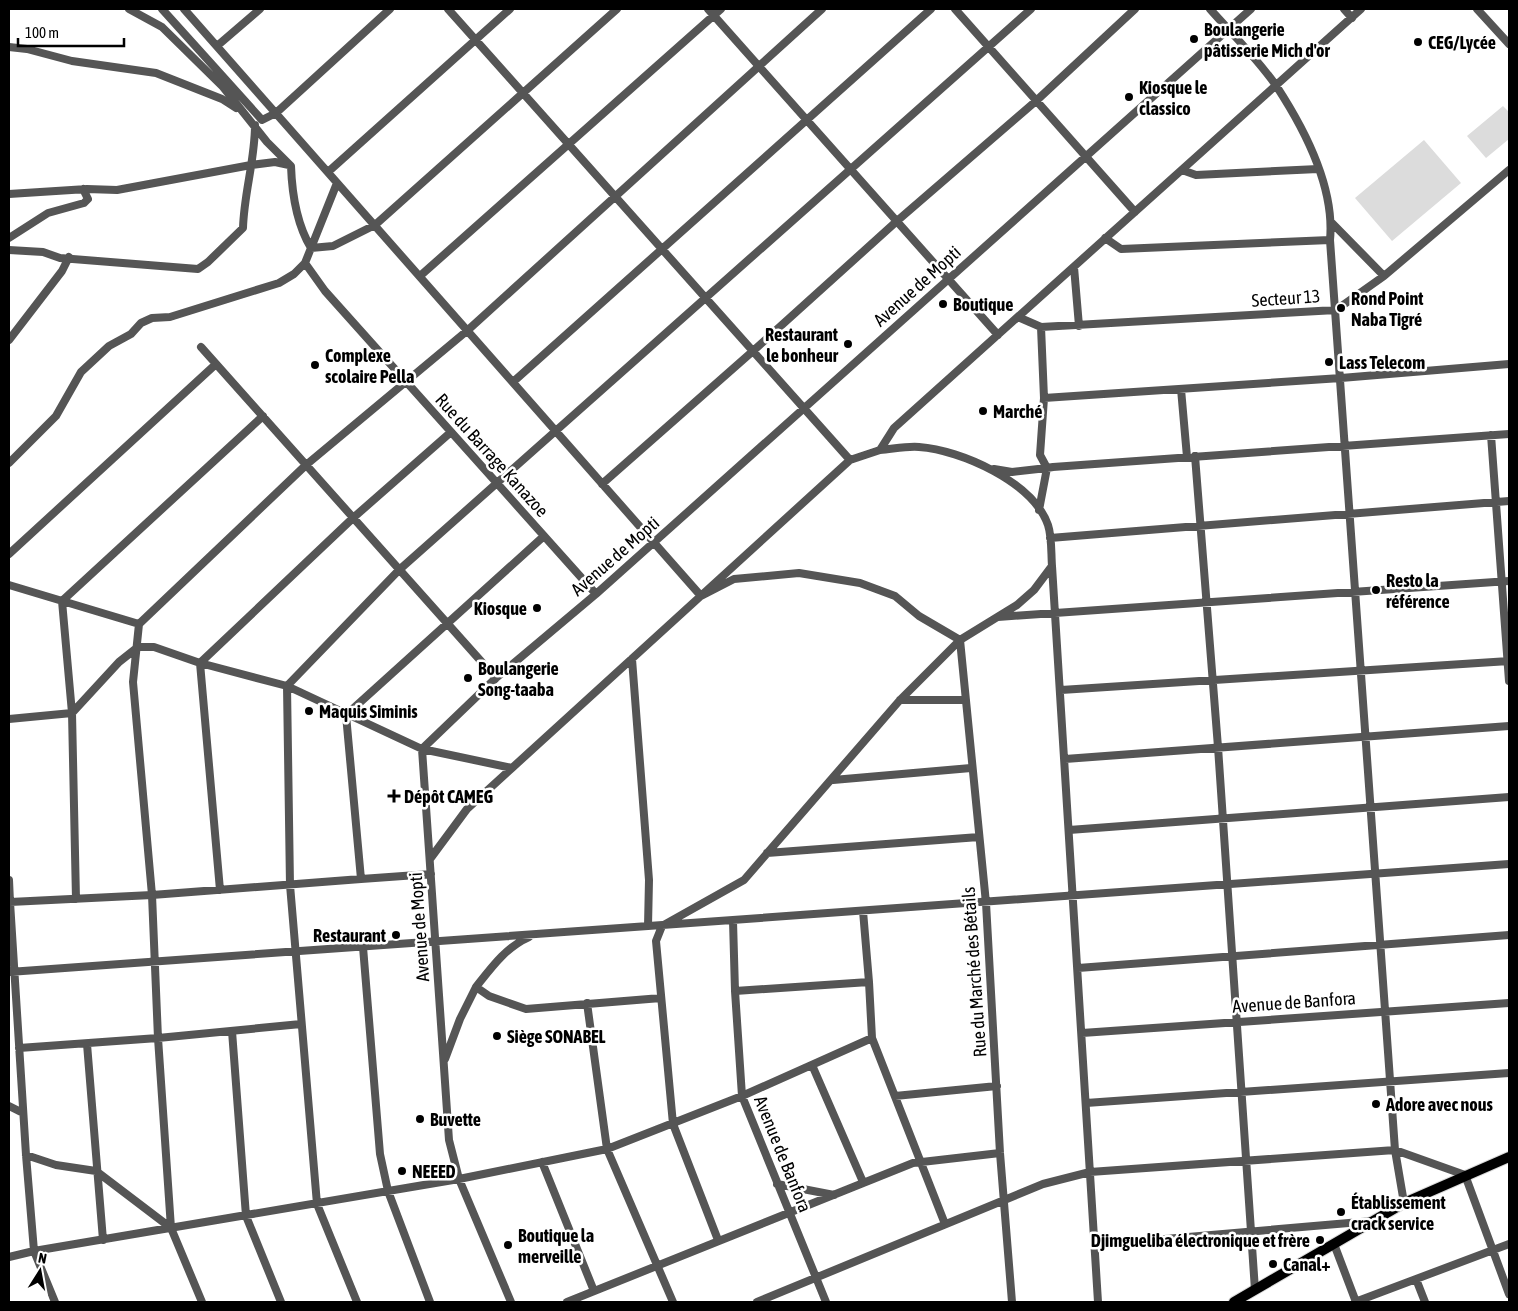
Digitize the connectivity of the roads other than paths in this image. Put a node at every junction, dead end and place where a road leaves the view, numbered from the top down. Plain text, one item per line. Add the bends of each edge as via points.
1 (129, 9) edge
2 (162, 9) edge
3 (184, 9) edge
4 (260, 9) edge
5 (390, 9) edge
6 (448, 9) edge
7 (510, 9) edge
8 (617, 9) edge
9 (721, 9) edge
10 (822, 9) edge
11 (931, 9) edge
12 (954, 9) edge
13 (1031, 9) edge
14 (1135, 9) edge
15 (1210, 9) edge
16 (1251, 9) edge
17 (1344, 9) edge
18 (1362, 9) edge
19 (1477, 9) edge
20 (711, 12) edge
21 (1352, 18) junction
22 (1228, 29) junction
23 (475, 39) junction
24 (1509, 44) edge
25 (9, 46) edge
26 (217, 46) junction
27 (989, 47) junction
28 (759, 66) junction
29 (1276, 86) junction
30 (523, 92) junction
31 (1036, 101) junction
32 (276, 113) junction
33 (245, 115) junction
34 (808, 121) junction
35 (255, 125) junction
36 (570, 145) junction
37 (1086, 156) junction
38 (251, 165) junction
39 (291, 166) junction
40 (850, 169) junction
41 (1318, 169) junction
42 (1182, 170) junction
43 (1509, 171) edge
44 (328, 172) junction
45 (338, 182) junction
46 (83, 189) junction
47 (9, 194) edge
48 (616, 197) junction
49 (1135, 212) junction
50 (897, 221) junction
51 (1332, 223) junction
52 (375, 225) junction
53 (9, 238) edge
54 (1105, 238) junction
55 (1330, 240) junction
56 (311, 248) junction
57 (662, 248) junction
58 (9, 250) edge
59 (69, 257) junction
60 (305, 263) junction
61 (1074, 267) junction
62 (420, 276) junction
63 (1384, 276) junction
64 (948, 279) junction
65 (707, 299) junction
66 (1336, 310) junction
67 (1018, 317) junction
68 (1079, 326) junction
69 (1041, 328) junction
70 (468, 330) junction
71 (998, 335) junction
72 (9, 340) edge
73 (201, 347) dead end
74 (753, 352) junction
75 (216, 364) junction
76 (1509, 364) edge
77 (1341, 378) junction
78 (513, 382) junction
79 (407, 383) junction
80 (1182, 389) junction
81 (1044, 398) junction
82 (804, 408) junction
83 (263, 416) junction
84 (556, 430) junction
85 (451, 432) junction
86 (1509, 434) edge
87 (1491, 435) junction
88 (1346, 446) junction
89 (880, 450) junction
90 (1191, 457) junction
91 (850, 460) junction
92 (9, 462) edge
93 (306, 465) junction
94 (992, 468) junction
95 (1047, 468) junction
96 (496, 483) junction
97 (602, 484) junction
98 (1509, 501) edge
99 (1496, 502) junction
100 (1039, 510) junction
101 (1351, 515) junction
102 (353, 518) junction
103 (1200, 526) junction
104 (544, 536) junction
105 (1050, 538) junction
106 (654, 542) junction
107 (9, 554) edge
108 (1052, 566) junction
109 (399, 570) junction
110 (1506, 581) edge
111 (9, 585) edge
112 (1356, 592) junction
113 (596, 594) junction
114 (701, 596) junction
115 (62, 601) junction
116 (1205, 602) junction
117 (1056, 613) junction
118 (996, 617) junction
119 (446, 622) junction
120 (139, 624) junction
121 (960, 640) junction
122 (138, 647) junction
123 (632, 658) junction
124 (1509, 661) edge
125 (200, 663) junction
126 (1360, 670) junction
127 (496, 678) junction
128 (1211, 679) junction
129 (1509, 682) edge
130 (288, 686) junction
131 (1061, 690) junction
132 (900, 700) junction
133 (966, 700) junction
134 (72, 713) junction
135 (346, 715) junction
136 (9, 719) edge
137 (1509, 726) edge
138 (1365, 736) junction
139 (1218, 747) junction
140 (422, 749) junction
141 (1065, 759) junction
142 (512, 768) junction
143 (972, 768) junction
144 (833, 780) junction
145 (1509, 797) edge
146 (1372, 808) junction
147 (1223, 819) junction
148 (1069, 830) junction
149 (979, 837) junction
150 (767, 853) junction
151 (430, 860) junction
152 (1509, 864) edge
153 (431, 874) junction
154 (1376, 875) junction
155 (361, 879) junction
156 (9, 880) edge
157 (290, 885) junction
158 (1226, 885) junction
159 (220, 890) junction
160 (152, 895) junction
161 (1073, 896) junction
162 (76, 899) junction
163 (10, 902) junction
164 (986, 903) junction
165 (862, 911) junction
166 (733, 921) junction
167 (648, 926) junction
168 (662, 926) junction
169 (536, 934) junction
170 (1509, 935) edge
171 (435, 942) junction
172 (1380, 945) junction
173 (363, 947) junction
174 (295, 952) junction
175 (1231, 956) junction
176 (154, 962) junction
177 (1078, 968) junction
178 (12, 972) edge
179 (869, 982) junction
180 (476, 988) junction
181 (734, 991) junction
182 (661, 998) junction
183 (1509, 1002) edge
184 (586, 1003) junction
185 (1385, 1012) junction
186 (1236, 1022) junction
187 (301, 1024) junction
188 (232, 1031) junction
189 (1082, 1033) junction
190 (158, 1038) junction
191 (872, 1038) junction
192 (87, 1044) junction
193 (19, 1048) junction
194 (444, 1062) junction
195 (812, 1066) junction
196 (1509, 1074) edge
197 (1390, 1082) junction
198 (997, 1086) junction
199 (1241, 1092) junction
200 (742, 1096) junction
201 (894, 1096) junction
202 (1086, 1103) junction
203 (9, 1106) edge
204 (23, 1113) junction
205 (673, 1124) junction
206 (607, 1149) junction
207 (1395, 1150) junction
208 (1000, 1153) junction
209 (26, 1155) junction
210 (1509, 1157) edge
211 (1246, 1161) junction
212 (542, 1162) junction
213 (920, 1162) junction
214 (96, 1171) junction
215 (1090, 1172) junction
216 (1465, 1176) junction
217 (459, 1179) junction
218 (863, 1182) junction
219 (777, 1184) junction
220 (388, 1191) junction
221 (834, 1195) junction
222 (1003, 1200) junction
223 (1404, 1203) junction
224 (317, 1204) junction
225 (789, 1214) junction
226 (246, 1216) junction
227 (1373, 1221) junction
228 (945, 1224) junction
229 (171, 1228) junction
230 (1251, 1231) junction
231 (103, 1240) junction
232 (718, 1240) junction
233 (1334, 1244) junction
234 (1509, 1244) edge
235 (1095, 1245) junction
236 (1493, 1250) junction
237 (34, 1251) junction
238 (9, 1257) edge
239 (656, 1265) junction
240 (815, 1278) junction
241 (1416, 1279) junction
242 (1255, 1290) junction
243 (594, 1291) junction
244 (1509, 1294) edge
245 (55, 1302) edge
246 (202, 1302) edge
247 (281, 1302) edge
248 (357, 1302) edge
249 (430, 1302) edge
250 (511, 1302) edge
251 (567, 1302) edge
252 (673, 1302) edge
253 (757, 1302) edge
254 (826, 1302) edge
255 (1012, 1302) edge
256 (1098, 1302) edge
257 (1234, 1302) edge
258 (1356, 1302) edge
259 (1425, 1302) edge

1 - 33 street via 162,27 224,88
2 - 32 street via 262,120
3 - 26 street
4 - 26 street
5 - 32 street
6 - 23 street
7 - 23 street
8 - 30 street
9 - 20 street
10 - 28 street
11 - 34 street
12 - 27 street
13 - 27 street
14 - 31 street
15 - 22 street
16 - 22 street, Avenue de Mopti
17 - 21 street
18 - 21 street
19 - 24 street
20 - 28 street
20 - 36 street
21 - 29 street
22 - 29 street
22 - 37 street, Avenue de Mopti
23 - 30 street
23 - 44 street
25 - 33 street via 72,61 156,73 222,98
26 - 32 street
27 - 31 street
27 - 40 street
28 - 34 street
28 - 48 street
29 - 41 street via 1310,146
29 - 42 street
30 - 36 street
30 - 52 street
31 - 37 street
31 - 50 street
32 - 44 street
33 - 35 street
34 - 40 street
34 - 57 street
35 - 38 street
35 - 39 street
36 - 48 street
36 - 62 street
37 - 49 street
37 - 64 street, Avenue de Mopti
38 - 39 street via 275,162
38 - 46 street via 117,190
38 - 59 street via 243,207 243,228 198,269
39 - 56 street via 298,219
40 - 50 street
40 - 65 street
41 - 42 street via 1196,175
41 - 51 street
42 - 49 street
43 - 63 street, Secteur 13
44 - 45 street
45 - 52 street
45 - 56 street
46 - 47 street
46 - 53 street via 88,199 84,203 48,213
48 - 57 street
48 - 70 street
49 - 54 street
50 - 64 street
50 - 74 street
51 - 55 street
51 - 63 street
52 - 56 street via 332,246
52 - 62 street
54 - 55 street via 1121,249
54 - 61 street
55 - 66 street
56 - 60 street
57 - 65 street
57 - 78 street
58 - 59 street
59 - 72 street via 62,271
60 - 79 street, Rue du Barrage Kanazoe via 325,291
60 - 92 street via 279,283 141,323 81,372 56,416
61 - 67 street
61 - 68 street
62 - 70 street
63 - 66 street, Secteur 13
64 - 71 street
64 - 82 street, Avenue de Mopti
65 - 74 street
65 - 84 street
66 - 68 street, Secteur 13
66 - 77 street
67 - 69 street, Secteur 13
67 - 71 street
68 - 69 street, Secteur 13
69 - 81 street
70 - 78 street
70 - 79 street
71 - 89 street via 894,428
73 - 75 street
74 - 82 street
74 - 97 street
75 - 83 street
75 - 107 street
76 - 77 street
77 - 80 street
77 - 88 street
78 - 84 street
79 - 85 street, Rue du Barrage Kanazoe
79 - 93 street
80 - 81 street
80 - 90 street
81 - 95 street via 1040,455
82 - 91 street
82 - 106 street, Avenue de Mopti
83 - 93 street
83 - 115 street
84 - 96 street
84 - 97 street
85 - 96 street, Rue du Barrage Kanazoe
85 - 102 street
86 - 87 street
87 - 88 street
87 - 99 street
88 - 90 street
88 - 101 street
89 - 91 street
89 - 94 street via 931,448
90 - 95 street
90 - 103 street
91 - 114 street
93 - 102 street
93 - 120 street
94 - 95 street via 1012,472
94 - 100 street via 1027,494
95 - 100 street
96 - 104 street, Rue du Barrage Kanazoe
96 - 109 street
97 - 106 street
98 - 99 street
99 - 101 street
99 - 110 street
100 - 105 street via 1048,524
101 - 103 street
101 - 112 street
102 - 109 street
102 - 125 street
103 - 105 street
103 - 116 street
104 - 113 street, Rue du Barrage Kanazoe
104 - 119 street
105 - 108 street
106 - 113 street, Avenue de Mopti
106 - 114 street
108 - 117 street
108 - 118 street via 1034,590
109 - 119 street
109 - 130 street
110 - 112 street
110 - 124 street
111 - 115 street
112 - 116 street
112 - 126 street
113 - 127 street, Avenue de Mopti
114 - 121 street via 734,579 799,573 860,583 895,596 919,616
114 - 123 street
115 - 120 street
115 - 134 street
116 - 117 street
116 - 128 street
117 - 118 street
117 - 131 street
118 - 121 street
119 - 127 street
119 - 135 street
120 - 122 street
121 - 132 street
121 - 133 street, Rue du Marché des Bétails
122 - 125 street via 154,647
122 - 134 street via 119,662
122 - 160 street via 132,682
123 - 142 street
123 - 167 street via 649,880
124 - 126 street
124 - 129 street
125 - 130 street
125 - 159 street
126 - 128 street
126 - 138 street
127 - 140 street, Avenue de Mopti
128 - 131 street
128 - 139 street
130 - 135 street
130 - 157 street
131 - 141 street
132 - 133 street
132 - 144 street
133 - 143 street, Rue du Marché des Bétails
134 - 136 street
134 - 162 street
135 - 140 street
135 - 155 street
137 - 138 street
138 - 139 street
138 - 146 street
139 - 141 street
139 - 147 street
140 - 142 street
140 - 151 street, Avenue de Mopti
141 - 148 street
142 - 151 street via 467,809
143 - 144 street
143 - 149 street, Rue du Marché des Bétails
144 - 150 street
145 - 146 street
146 - 147 street
146 - 154 street
147 - 148 street
147 - 158 street
148 - 161 street
149 - 150 street
149 - 164 street, Rue du Marché des Bétails
150 - 168 street via 744,880
151 - 153 street, Avenue de Mopti
152 - 154 street
153 - 155 street
153 - 171 street, Avenue de Mopti
154 - 158 street
154 - 172 street
155 - 157 street
156 - 163 street
157 - 159 street
157 - 174 street
158 - 161 street
158 - 175 street
159 - 160 street
160 - 162 street
160 - 176 street
161 - 164 street
161 - 177 street
162 - 163 street
163 - 178 street
164 - 165 street
164 - 198 street, Rue du Marché des Bétails
165 - 166 street
165 - 179 street
166 - 168 street
166 - 181 street, Avenue de Banfora
167 - 168 street
167 - 169 street
168 - 182 street via 656,940
169 - 171 street
169 - 180 street via 520,941 495,962
170 - 172 street
171 - 173 street
171 - 194 street, Avenue de Mopti
172 - 175 street
172 - 185 street
173 - 174 street
173 - 220 street via 380,1154
174 - 176 street
174 - 187 street
175 - 177 street
175 - 186 street
176 - 178 street
176 - 190 street
177 - 189 street
178 - 193 street
179 - 181 street
179 - 191 street
180 - 184 street via 526,1009
180 - 194 street
181 - 200 street, Avenue de Banfora
182 - 184 street
182 - 205 street
183 - 185 street, Avenue de Banfora
184 - 206 street
185 - 186 street, Avenue de Banfora
185 - 197 street
186 - 189 street, Avenue de Banfora
186 - 199 street
187 - 188 street
187 - 224 street
188 - 190 street
188 - 226 street
189 - 202 street
190 - 192 street
190 - 229 street
191 - 195 street
191 - 201 street
192 - 193 street
192 - 214 street
193 - 204 street
194 - 217 street, Avenue de Mopti via 449,1140
195 - 200 street
195 - 218 street
196 - 197 street
197 - 199 street
197 - 207 street
198 - 201 street
198 - 208 street, Rue du Marché des Bétails
199 - 202 street
199 - 211 street
200 - 205 street
200 - 219 street, Avenue de Banfora
201 - 213 street
202 - 215 street
203 - 204 street
204 - 209 street
205 - 206 street
205 - 232 street
206 - 212 street
206 - 239 street
207 - 211 street
207 - 216 street
207 - 223 street
208 - 213 street
208 - 222 street, Rue du Marché des Bétails
209 - 214 street via 56,1166
209 - 237 street
210 - 216 main road
211 - 215 street
211 - 230 street
212 - 217 street
212 - 243 street
213 - 218 street
213 - 228 street
214 - 229 street
214 - 231 street
215 - 222 street via 1043,1184
215 - 235 street
216 - 223 main road
216 - 236 street
217 - 220 street
217 - 250 street, Avenue de Mopti
218 - 221 street
219 - 221 street
219 - 225 street, Avenue de Banfora
220 - 224 street
220 - 249 street
221 - 225 street
222 - 228 street
222 - 255 street, Rue du Marché des Bétails
223 - 227 main road
224 - 226 street
224 - 248 street
225 - 232 street
225 - 240 street, Avenue de Banfora
226 - 229 street
226 - 247 street
227 - 230 street
227 - 233 main road
228 - 240 street
229 - 231 street
229 - 246 street
230 - 235 street
230 - 242 street
231 - 237 street
232 - 239 street
233 - 242 main road
233 - 258 street
234 - 236 street
235 - 256 street
236 - 241 street
236 - 244 street
237 - 238 street
237 - 245 street
239 - 243 street
239 - 252 street
240 - 253 street
240 - 254 street, Avenue de Banfora
241 - 258 street
241 - 259 street
242 - 257 main road
243 - 251 street

